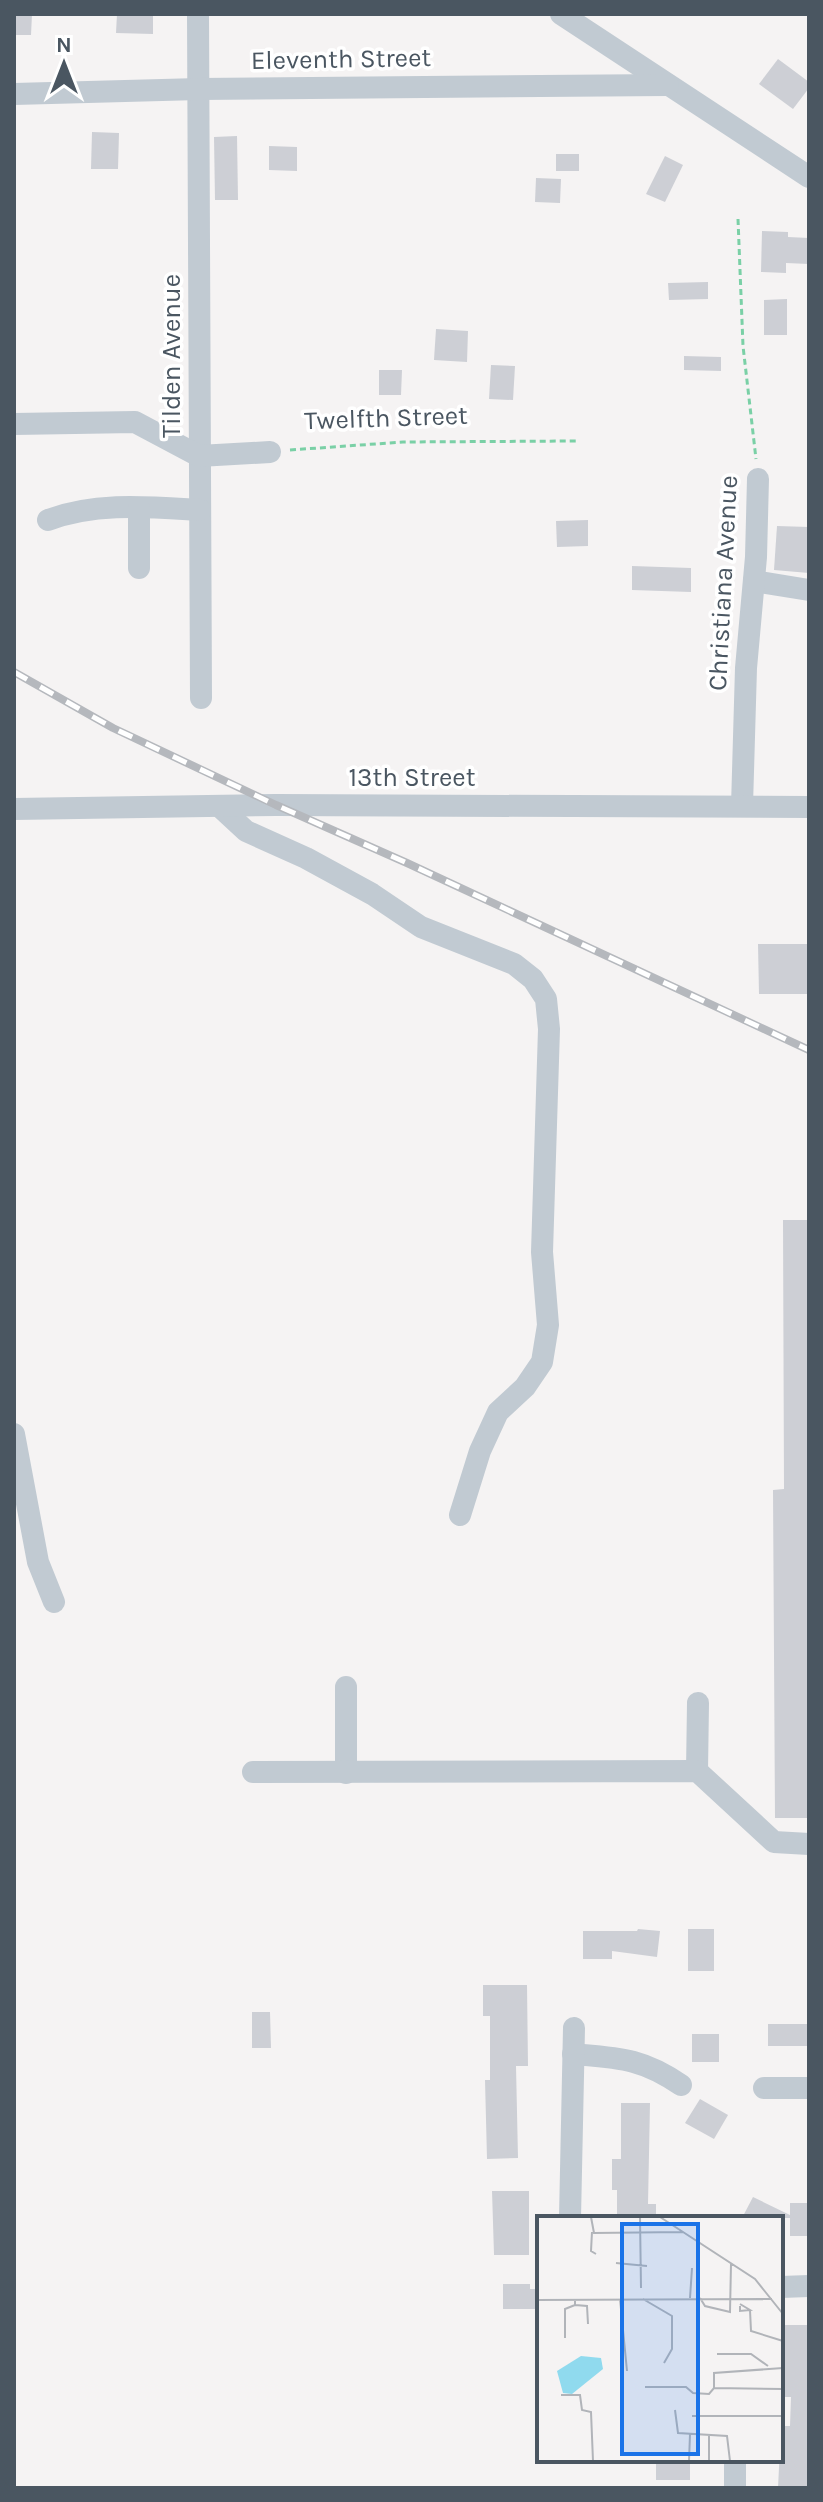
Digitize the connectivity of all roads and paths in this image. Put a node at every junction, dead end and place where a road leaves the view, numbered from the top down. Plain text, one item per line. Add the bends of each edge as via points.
1 (198, 14) edge
2 (561, 14) edge
3 (668, 85) junction
4 (199, 89) junction
5 (14, 94) edge
6 (809, 177) edge
7 (738, 219) dead end
8 (14, 424) edge
9 (576, 441) dead end
10 (270, 452) joint
11 (199, 456) junction
12 (758, 479) joint
13 (139, 508) junction
14 (200, 510) junction
15 (48, 520) dead end
16 (139, 568) dead end
17 (754, 581) junction
18 (809, 590) edge
19 (201, 698) dead end
20 (219, 806) junction
21 (742, 806) junction
22 (809, 807) edge
23 (14, 809) edge
24 (14, 1434) edge
25 (460, 1515) dead end
26 (54, 1602) dead end
27 (346, 1687) dead end
28 (698, 1703) dead end
29 (697, 1771) junction
30 (253, 1772) dead end
31 (346, 1773) junction
32 (809, 1844) edge
33 (574, 2028) dead end
34 (573, 2054) junction
35 (681, 2085) dead end
36 (764, 2088) dead end
37 (809, 2088) edge
38 (570, 2216) edge
39 (809, 2286) edge
40 (783, 2287) edge
41 (735, 2462) edge
42 (735, 2488) edge

1 - 4 street, Tilden Avenue
2 - 3 street
3 - 4 street, Eleventh Street
3 - 6 street
4 - 5 street, Eleventh Street
4 - 11 street, Tilden Avenue
7 - 12 path, Christiana Avenue via 743,346
8 - 11 street via 135,422
9 - 10 path, Twelfth Street via 403,442
10 - 11 street, Twelfth Street
11 - 14 street, Tilden Avenue
12 - 17 street, Christiana Avenue
13 - 14 street
13 - 15 street via 73,511
13 - 16 street
14 - 19 street, Tilden Avenue
17 - 18 street
17 - 21 street, Christiana Avenue
20 - 21 street, 13th Street
20 - 23 street, 13th Street
20 - 25 street via 246,831 372,894 421,927 514,964 546,999 542,1252 548,1325 542,1362 498,1412
21 - 22 street, 13th Street
24 - 26 street via 38,1562
27 - 31 street
28 - 29 street
29 - 31 street
29 - 32 street via 774,1842
30 - 31 street
33 - 34 street
34 - 35 street via 641,2062
34 - 38 street
36 - 37 street
39 - 40 street
41 - 42 street

